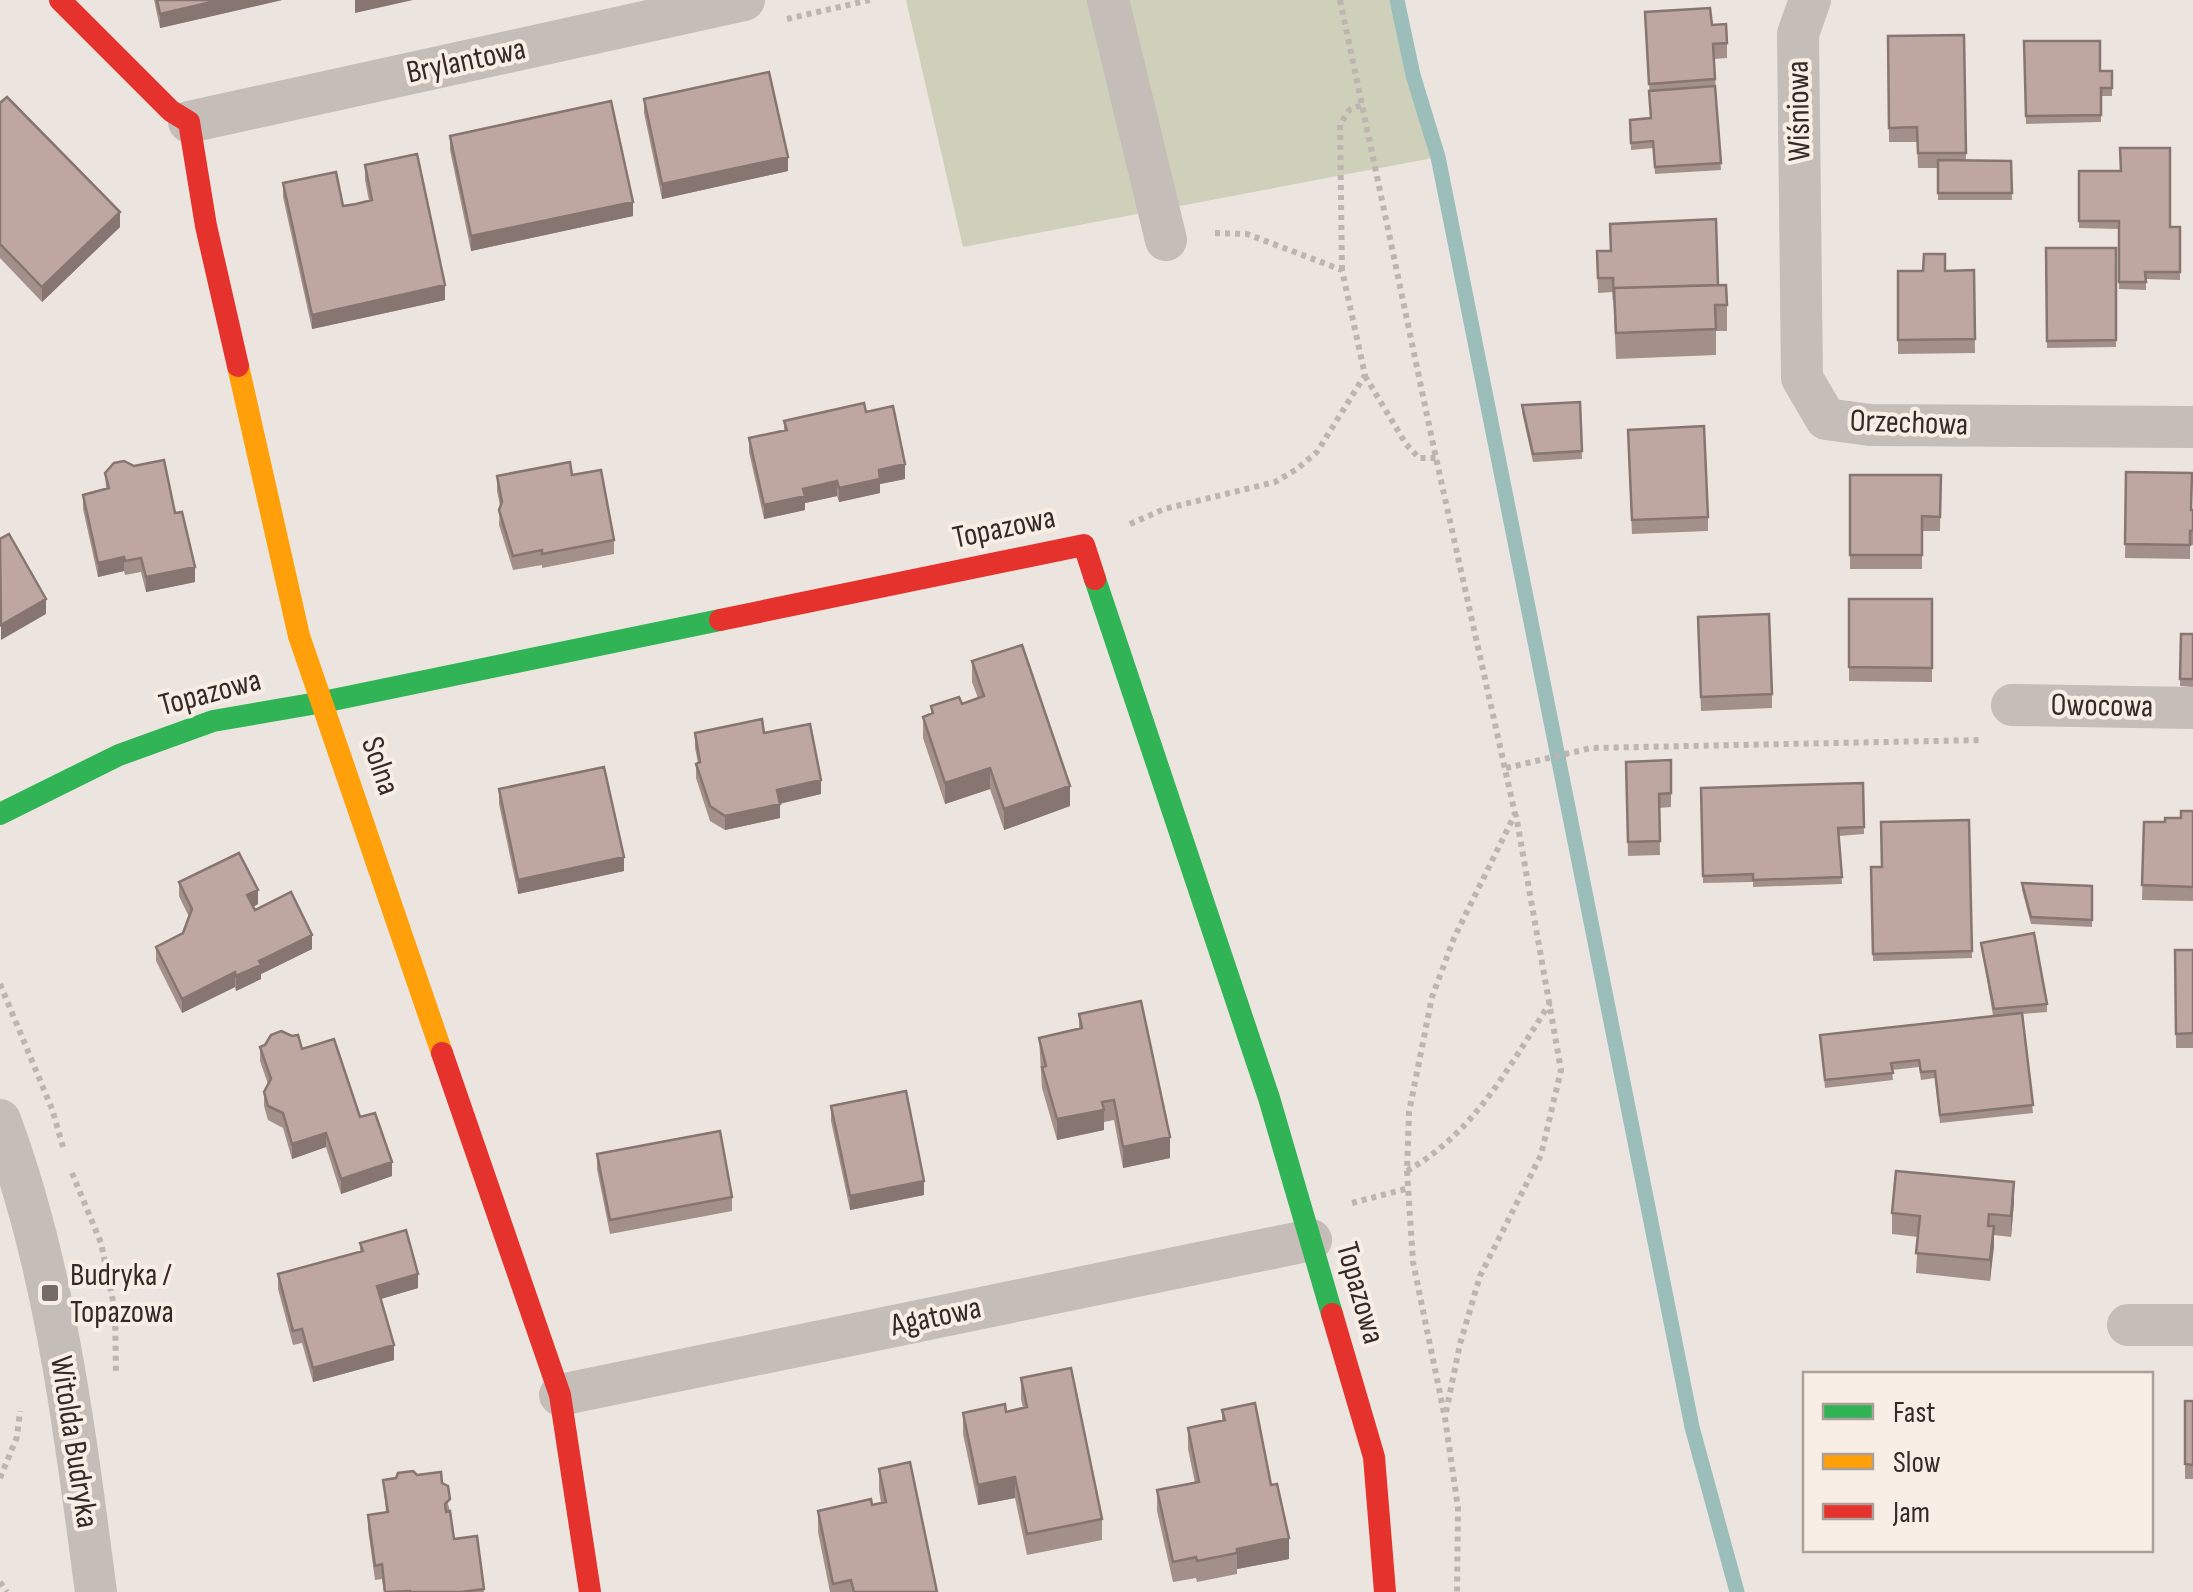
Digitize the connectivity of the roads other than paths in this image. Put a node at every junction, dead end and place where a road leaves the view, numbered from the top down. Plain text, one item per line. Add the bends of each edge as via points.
1 (60, 0) edge
2 (1108, 0) edge
3 (1810, 0) edge
4 (758, 11) edge
5 (188, 122) junction
6 (1800, 224) joint
7 (1166, 240) road end
8 (2193, 427) edge
9 (323, 702) junction
10 (2012, 704) road end
11 (2193, 708) edge
12 (0, 814) edge
13 (0, 1120) edge
14 (1312, 1240) junction
15 (2128, 1325) dead end
16 (2193, 1325) edge
17 (560, 1395) junction
18 (96, 1592) edge
19 (590, 1592) edge
20 (1385, 1592) edge

1 - 5 street
2 - 7 street
3 - 6 street, Wiśniowa via 1798,34
4 - 5 street, Brylantowa
5 - 9 street, Solna via 299,636
6 - 8 street, Orzechowa via 1802,378 1826,420
9 - 12 street, Topazowa via 243,714 174,734
9 - 14 street, Topazowa via 1084,545
9 - 17 street, Solna
10 - 11 street, Owocowa
13 - 18 street, Witolda Budryka via 50,1293
14 - 17 street, Agatowa
14 - 20 street, Topazowa via 1374,1458
15 - 16 street
17 - 19 street, Solna

